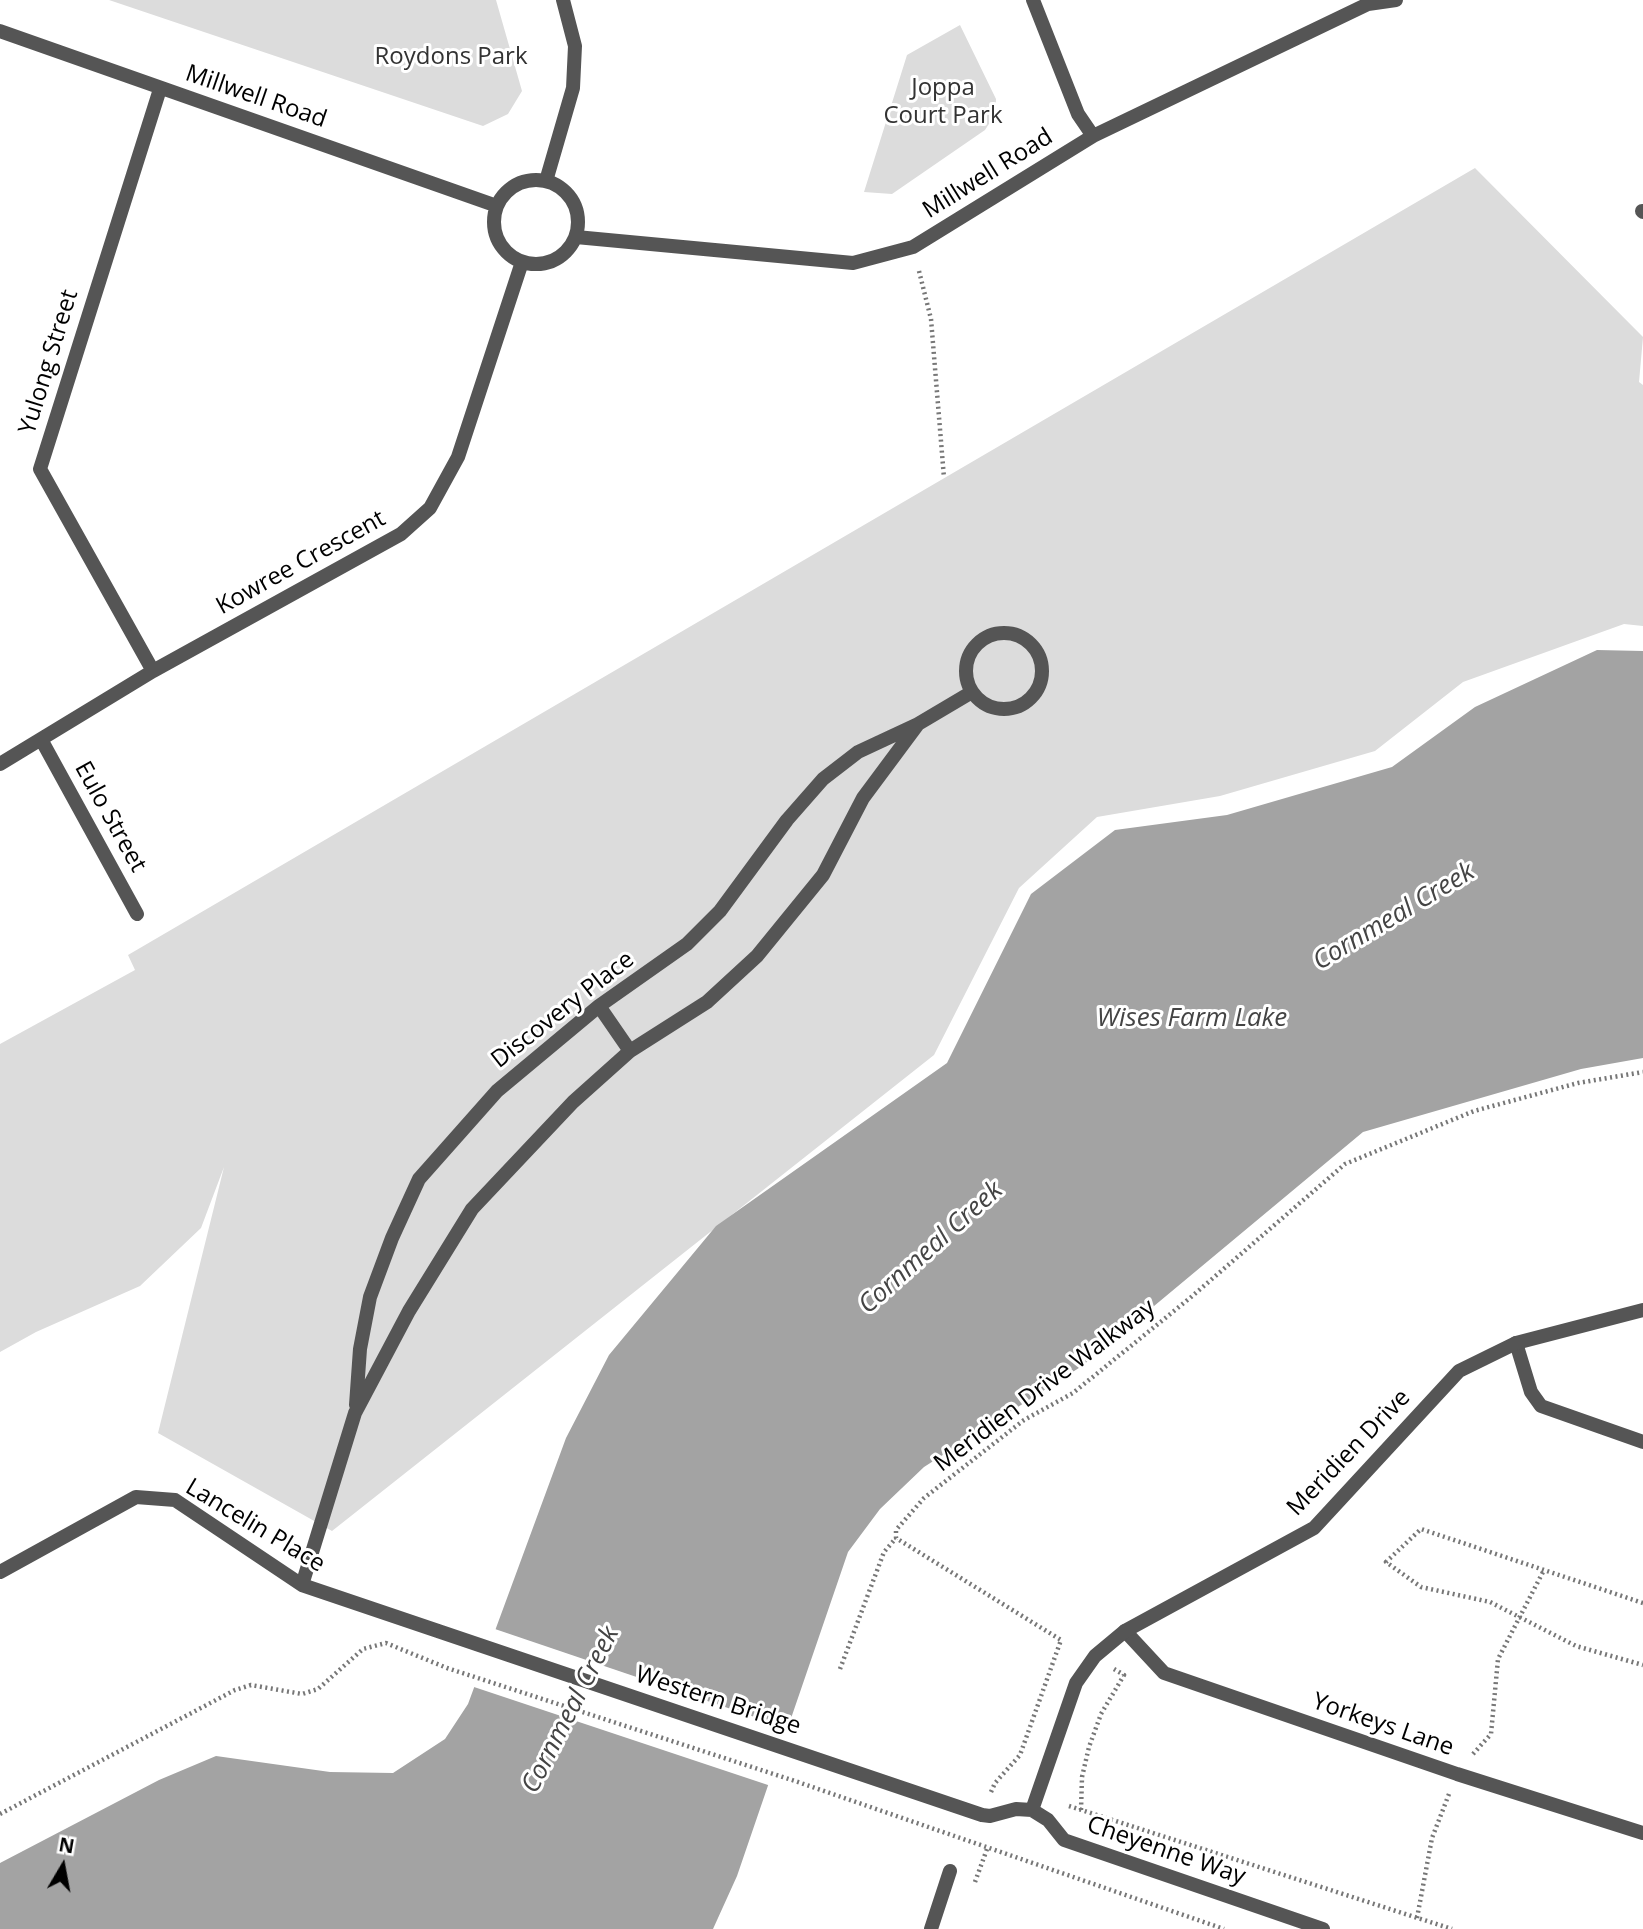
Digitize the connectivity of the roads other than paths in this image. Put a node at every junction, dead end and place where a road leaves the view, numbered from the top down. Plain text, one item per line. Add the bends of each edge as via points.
1 (564, 0) edge
2 (1033, 0) edge
3 (1396, 0) edge
4 (0, 31) edge
5 (160, 89) junction
6 (1093, 136) junction
7 (546, 181) junction
8 (498, 206) junction
9 (576, 237) junction
10 (522, 262) junction
11 (153, 671) junction
12 (972, 692) junction
13 (918, 724) junction
14 (42, 741) junction
15 (0, 764) edge
16 (137, 914) dead end
17 (599, 1006) junction
18 (630, 1051) junction
19 (1643, 1310) edge
20 (1517, 1343) junction
21 (355, 1413) junction
22 (1643, 1442) edge
23 (0, 1572) edge
24 (302, 1585) junction
25 (1125, 1631) junction
26 (456, 1638) joint
27 (1035, 1803) junction
28 (1643, 1833) edge
29 (950, 1871) dead end
30 (931, 1929) edge
31 (1323, 1929) edge

1 - 7 street via 575,46 573,88
2 - 6 street via 1078,114
3 - 6 street, Millwell Road via 1368,4
4 - 5 street, Millwell Road
5 - 8 street, Millwell Road
5 - 11 street, Yulong Street via 40,469
6 - 9 street, Millwell Road via 913,247 853,263
7 - 8 street via 517,185 505,193
7 - 9 street via 574,202 579,219
8 - 10 street via 497,239
9 - 10 street via 554,261
10 - 11 street, Kowree Crescent via 458,457 430,508 401,534
11 - 14 street, Kowree Crescent
12 - 12 street via 966,668 977,644 1000,633 1013,634 1035,647 1043,671 1035,695 1027,703 991,708
12 - 13 street, Discovery Place
13 - 17 street, Discovery Place via 858,752 823,779 720,911 687,944
13 - 18 street, Discovery Place via 863,798 823,875 757,956 707,1002
14 - 15 street, Kowree Crescent
14 - 16 street, Eulo Street
17 - 18 street
17 - 21 street, Discovery Place via 497,1091 419,1179 370,1297
18 - 21 street, Discovery Place via 573,1102 472,1209 409,1311
19 - 20 street, Meridien Drive
20 - 22 street via 1531,1392 1541,1406
20 - 25 street, Meridien Drive via 1459,1371 1314,1528
21 - 24 street, Discovery Place
23 - 24 street, Lancelin Place via 136,1497 175,1500
24 - 26 street, Lancelin Place
25 - 27 street, Meridien Drive via 1095,1656 1076,1683
25 - 28 street, Yorkeys Lane via 1164,1672
26 - 27 street, Western Bridge via 982,1815
27 - 31 street, Cheyenne Way via 1064,1840
29 - 30 street

